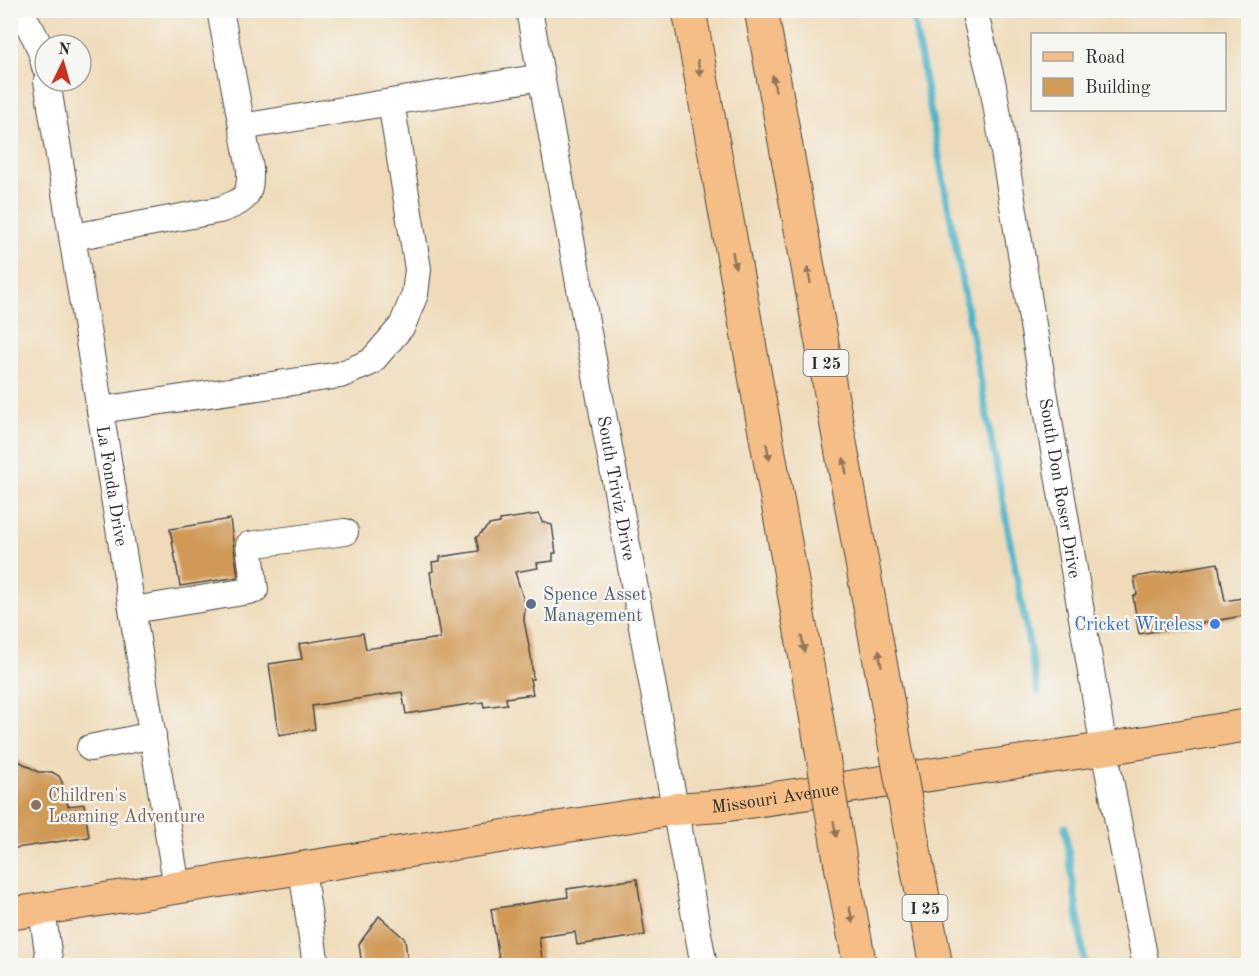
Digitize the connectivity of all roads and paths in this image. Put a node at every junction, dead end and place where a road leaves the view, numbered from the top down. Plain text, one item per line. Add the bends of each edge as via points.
1 (18, 10) edge
2 (220, 10) edge
3 (529, 10) edge
4 (689, 10) edge
5 (761, 10) edge
6 (974, 10) edge
7 (33, 33) edge
8 (541, 77) junction
9 (49, 93) edge
10 (391, 102) junction
11 (242, 127) junction
12 (73, 237) junction
13 (100, 410) junction
14 (345, 532) dead end
15 (133, 610) junction
16 (1248, 724) edge
17 (153, 735) junction
18 (90, 748) dead end
19 (1104, 749) junction
20 (675, 809) junction
21 (302, 869) junction
22 (177, 888) junction
23 (42, 910) junction
24 (10, 914) edge
25 (50, 966) edge
26 (316, 966) edge
27 (704, 966) edge
28 (860, 966) edge
29 (936, 966) edge
30 (1146, 966) edge

1 - 7 street
2 - 11 street
3 - 8 street, South Triviz Drive
4 -> 28 highway, bridge
29 -> 5 highway, I 25, bridge
6 - 19 street, South Don Roser Drive via 993,86
8 - 10 street
8 - 20 street, South Triviz Drive
9 - 12 street, La Fonda Drive
10 - 11 street
10 - 13 street via 418,269 415,294 402,326 371,362 340,375
11 - 12 street via 250,184 238,203 219,210
12 - 13 street, La Fonda Drive
13 - 15 street, La Fonda Drive
14 - 15 street via 249,545 255,590
15 - 17 street, La Fonda Drive
16 - 19 main road, Missouri Avenue
17 - 18 street
17 - 22 street, La Fonda Drive
19 - 20 main road, Missouri Avenue via 721,806
19 - 30 street, South Don Roser Drive
20 - 21 main road, Missouri Avenue
20 - 27 street, South Triviz Drive
21 - 22 main road, Missouri Avenue
21 - 26 street
22 - 23 main road, Missouri Avenue
23 - 24 main road
23 - 25 street

